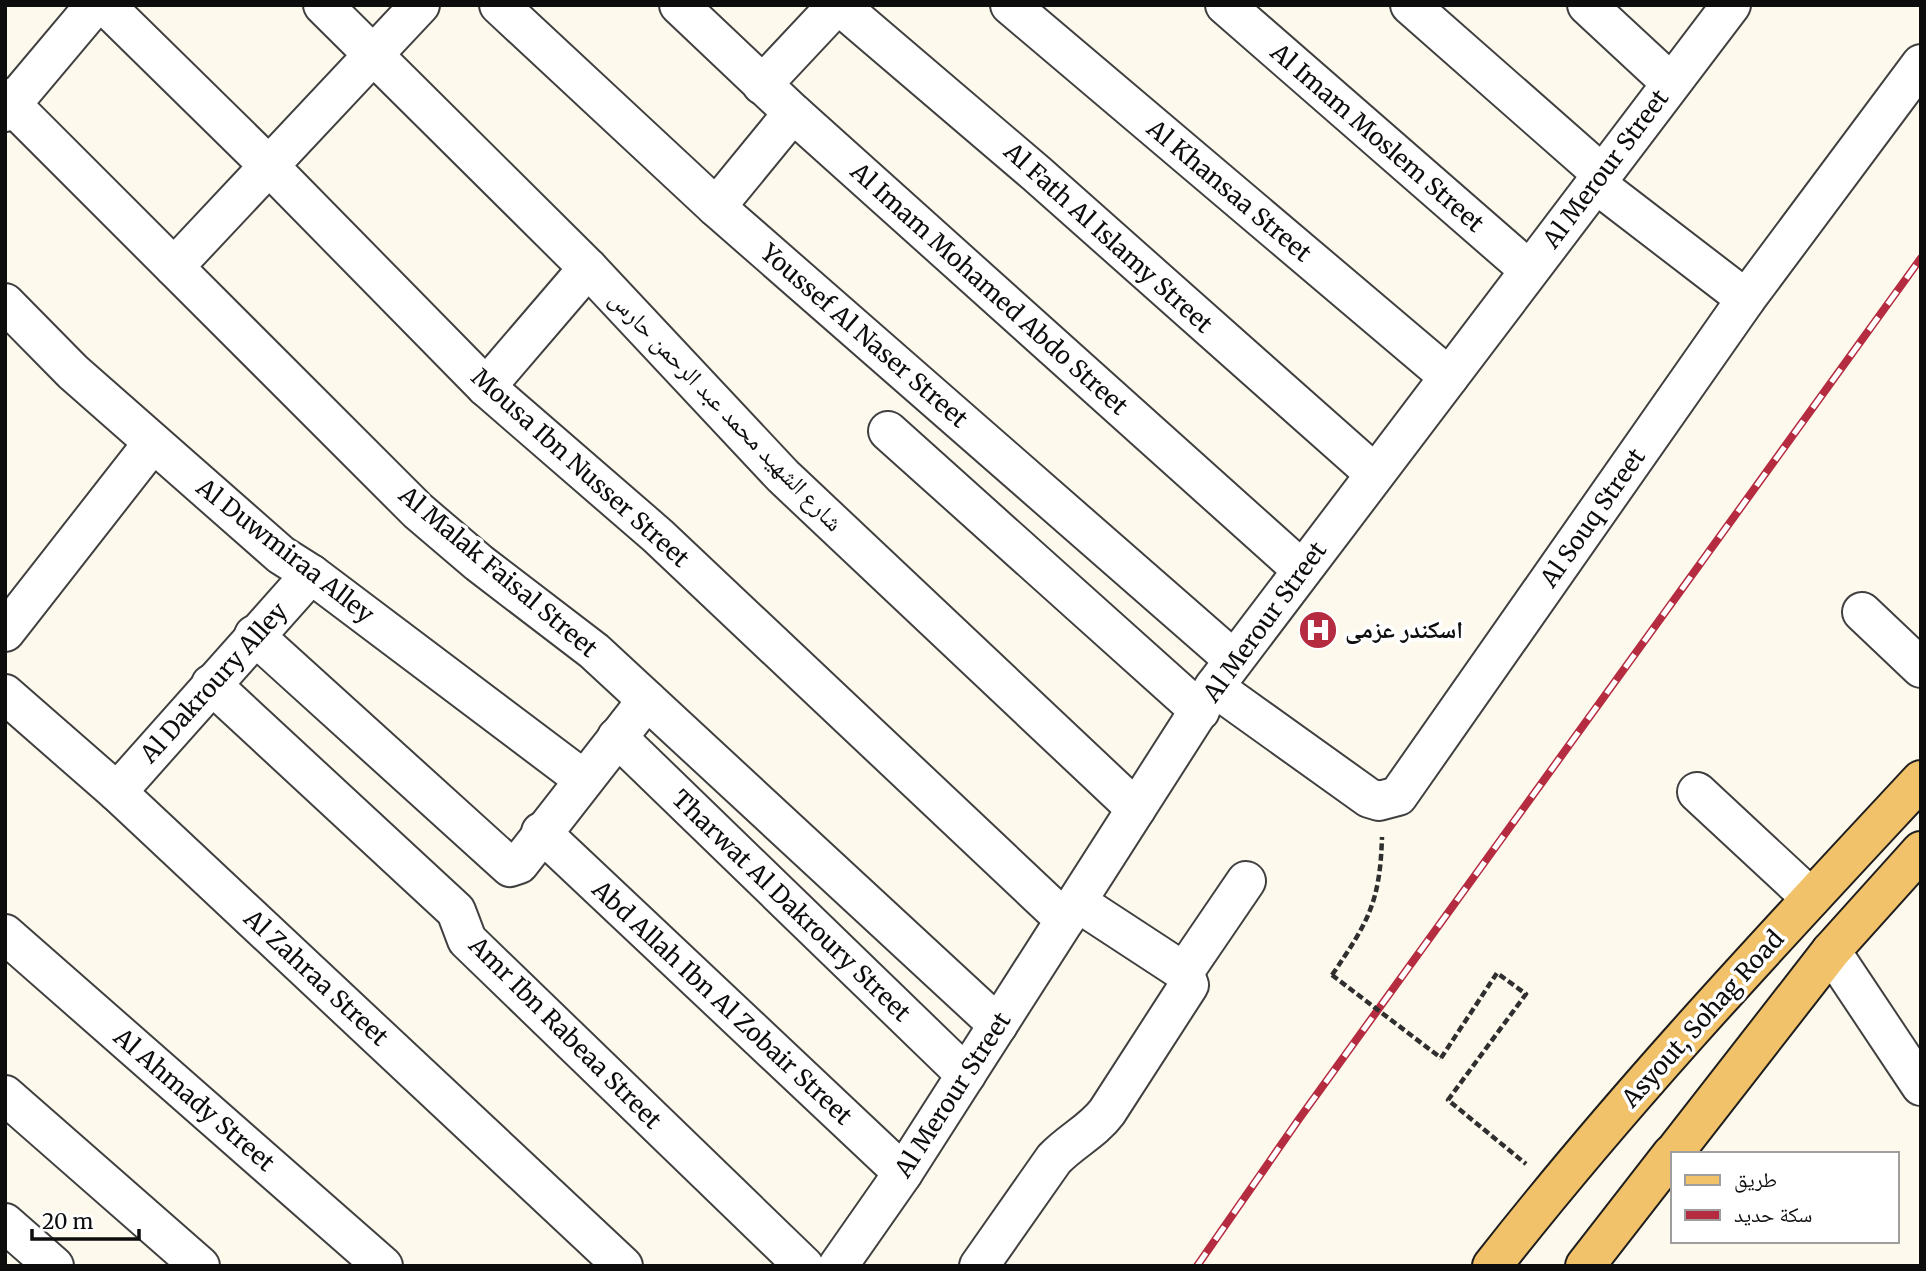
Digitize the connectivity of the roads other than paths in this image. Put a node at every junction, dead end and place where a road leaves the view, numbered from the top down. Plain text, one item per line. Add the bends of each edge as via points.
1 (95, 5) edge
2 (105, 5) edge
3 (323, 5) edge
4 (420, 5) edge
5 (499, 5) edge
6 (679, 5) edge
7 (838, 5) edge
8 (1010, 5) edge
9 (1225, 5) edge
10 (1410, 5) edge
11 (1587, 5) edge
12 (1731, 5) edge
13 (374, 55) junction
14 (1921, 64) edge
15 (1671, 83) junction
16 (762, 85) junction
17 (7, 105) edge
18 (793, 113) junction
19 (269, 166) junction
20 (1599, 179) junction
21 (716, 207) junction
22 (174, 267) junction
23 (588, 268) junction
24 (1529, 270) junction
25 (1746, 299) junction
26 (5, 303) edge
27 (1449, 377) junction
28 (486, 387) junction
29 (888, 431) dead end
30 (152, 444) junction
31 (1375, 474) junction
32 (1302, 570) junction
33 (311, 574) junction
34 (1862, 612) dead end
35 (5, 632) edge
36 (254, 635) junction
37 (1921, 668) edge
38 (211, 684) junction
39 (1216, 686) junction
40 (5, 694) edge
41 (647, 700) junction
42 (617, 737) junction
43 (583, 779) junction
44 (1921, 780) edge
45 (117, 792) junction
46 (1697, 792) dead end
47 (1136, 809) junction
48 (541, 832) junction
49 (1921, 851) edge
50 (1246, 881) dead end
51 (1811, 898) junction
52 (1071, 911) junction
53 (5, 934) edge
54 (1831, 951) junction
55 (1184, 972) junction
56 (998, 1025) junction
57 (966, 1075) junction
58 (1921, 1086) edge
59 (5, 1095) edge
60 (1674, 1152) edge
61 (1671, 1155) edge
62 (902, 1173) junction
63 (5, 1223) edge
64 (54, 1266) edge
65 (200, 1266) edge
66 (383, 1266) edge
67 (623, 1266) edge
68 (804, 1266) edge
69 (838, 1266) edge
70 (979, 1266) edge
71 (1492, 1266) edge
72 (1585, 1266) edge

1 - 17 street
2 - 19 street, Mousa Ibn Nusser Street
3 - 13 street, شارع الشهيد محمد عبد الرحمن حارس
4 - 13 street
5 - 21 street, Youssef Al Naser Street
6 - 16 street, Al Imam Mohamed Abdo Street
7 - 16 street, Al Fath Al Islamy Street
7 - 31 street, Al Fath Al Islamy Street via 1037,174
8 - 27 street, Al Khansaa Street
9 - 24 street, Al Imam Moslem Street
10 - 20 street
11 - 15 street
12 - 15 street, Al Merour Street
13 - 19 street
13 - 23 street, شارع الشهيد محمد عبد الرحمن حارس
14 - 25 street, Al Souq Street
15 - 20 street, Al Merour Street
16 - 18 street, Al Imam Mohamed Abdo Street
17 - 22 street, Al Malak Faisal Street
18 - 21 street
18 - 32 street, Al Imam Mohamed Abdo Street
19 - 22 street
19 - 28 street, Mousa Ibn Nusser Street
20 - 24 street, Al Merour Street
20 - 25 street
21 - 39 street, Youssef Al Naser Street
22 - 41 street, Al Malak Faisal Street via 418,511 594,651
23 - 28 street
23 - 47 street, شارع الشهيد محمد عبد الرحمن حارس via 783,476
24 - 27 street, Al Merour Street
25 - 39 street, Al Souq Street via 1398,796 1379,802 1369,798
26 - 30 street, Al Duwmiraa Alley
27 - 31 street, Al Merour Street
28 - 52 street, Mousa Ibn Nusser Street via 658,536
29 - 39 street
30 - 33 street, Al Duwmiraa Alley via 281,555
30 - 35 street
31 - 32 street, Al Merour Street
32 - 39 street, Al Merour Street
33 - 36 street, Al Dakroury Alley
33 - 43 street, Al Duwmiraa Alley
34 - 37 street
36 - 38 street, Al Dakroury Alley
36 - 48 street via 507,866 519,864
38 - 45 street, Al Dakroury Alley
38 - 68 street, Amr Ibn Rabeaa Street via 456,911 467,940
39 - 47 street, Al Merour Street
40 - 45 street, Al Zahraa Street
41 - 42 street
41 - 56 street, Al Malak Faisal Street
42 - 43 street
42 - 57 street, Tharwat Al Dakroury Street
43 - 48 street
44 - 51 main road, Asyout, Sohag Road
45 - 67 street, Al Zahraa Street
46 - 51 street
47 - 52 street, Al Merour Street
48 - 62 street, Abd Allah Ibn Al Zobair Street
49 - 54 main road, Asyout, Sohag Road
50 - 55 street
51 - 71 main road, Asyout, Sohag Road
52 - 55 street, Mousa Ibn Nusser Street
52 - 56 street, Al Merour Street
53 - 66 street, Al Ahmady Street
54 - 58 street
54 - 60 main road, Asyout, Sohag Road
55 - 70 street via 1187,991 1107,1112 1054,1159
56 - 57 street, Al Merour Street
57 - 62 street, Al Merour Street
59 - 65 street
61 - 72 main road, Asyout, Sohag Road
62 - 69 street, Al Merour Street
63 - 64 street

